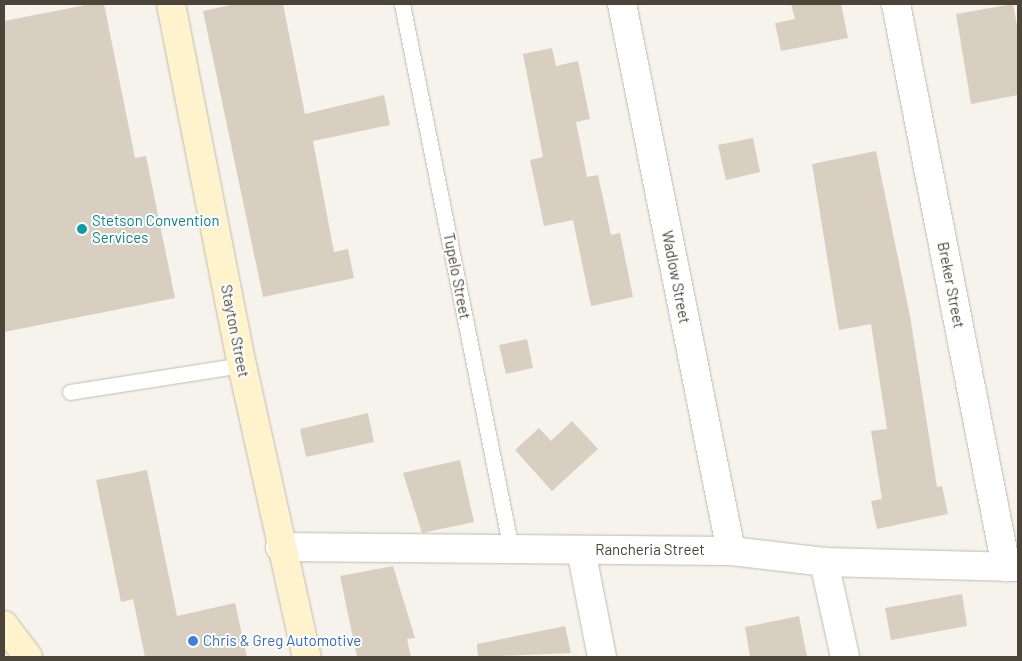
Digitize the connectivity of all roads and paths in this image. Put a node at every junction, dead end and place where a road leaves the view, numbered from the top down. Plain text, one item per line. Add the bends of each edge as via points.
1 (171, 4) edge
2 (402, 4) edge
3 (622, 4) edge
4 (896, 4) edge
5 (242, 365) junction
6 (70, 392) dead end
7 (280, 547) junction
8 (511, 549) junction
9 (581, 550) junction
10 (731, 551) junction
11 (824, 562) junction
12 (1012, 567) edge
13 (4, 625) edge
14 (28, 657) edge
15 (307, 657) edge
16 (602, 657) edge
17 (845, 657) edge

1 - 5 street, Stayton Street
2 - 8 lane, Tupelo Street
3 - 10 street, Wadlow Street
4 - 12 street, Breker Street
5 - 6 lane
5 - 7 street, Stayton Street
7 - 8 street, Rancheria Street
7 - 15 street, Stayton Street
8 - 9 street, Rancheria Street
9 - 10 street, Rancheria Street
9 - 16 street
10 - 11 street, Rancheria Street
11 - 12 street, Rancheria Street
11 - 17 street
13 - 14 street

